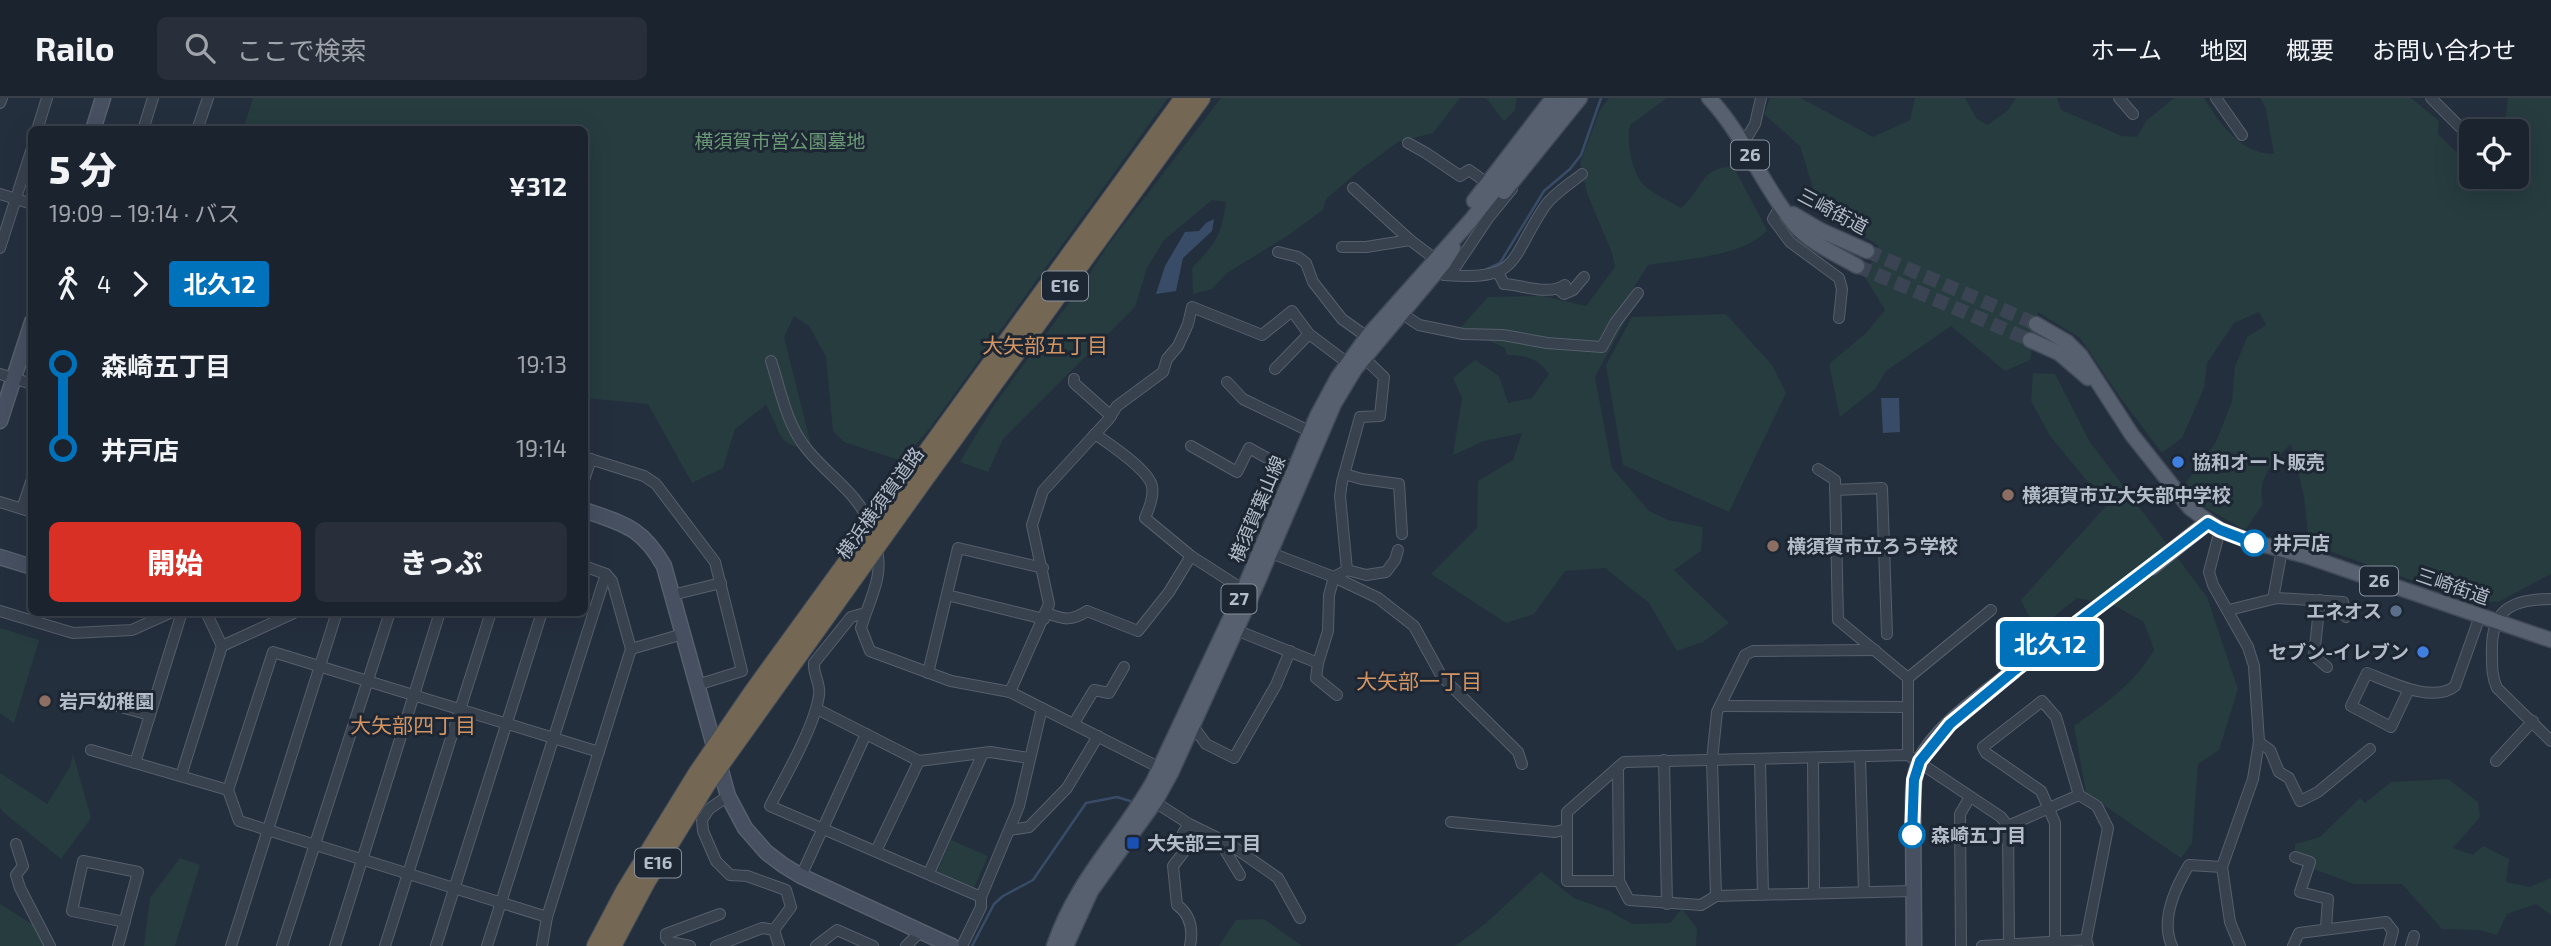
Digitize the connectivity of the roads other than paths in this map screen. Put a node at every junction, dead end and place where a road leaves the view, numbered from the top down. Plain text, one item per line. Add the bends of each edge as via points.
1 (2, 98) edge
2 (47, 98) edge
3 (103, 98) edge
4 (153, 98) edge
5 (208, 98) edge
6 (1553, 98) edge
7 (1567, 98) edge
8 (1580, 98) edge
9 (1589, 98) edge
10 (1761, 98) edge
11 (2119, 98) edge
12 (2216, 98) edge
13 (2431, 98) edge
14 (1196, 100) edge
15 (1713, 101) edge
16 (0, 103) edge
17 (2133, 114) dead end
18 (38, 126) edge
19 (94, 126) edge
20 (144, 126) edge
21 (198, 126) edge
22 (2459, 126) edge
23 (2242, 135) dead end
24 (1408, 143) dead end
25 (1743, 144) junction
26 (28, 160) edge
27 (1582, 174) dead end
28 (1488, 183) junction
29 (1353, 188) dead end
30 (0, 194) edge
31 (15, 199) junction
32 (28, 203) edge
33 (1781, 205) junction
34 (1409, 240) junction
35 (1342, 247) dead end
36 (0, 248) edge
37 (1867, 251) tunnel mouth
38 (1278, 252) dead end
39 (1857, 266) tunnel mouth
40 (1440, 268) junction
41 (1498, 272) junction
42 (1584, 276) dead end
43 (1638, 293) dead end
44 (1401, 313) junction
45 (1839, 318) dead end
46 (2036, 324) tunnel mouth
47 (28, 331) edge
48 (1309, 334) junction
49 (1371, 340) junction
50 (2030, 340) tunnel mouth
51 (2063, 348) junction
52 (771, 361) dead end
53 (1356, 363) junction
54 (1275, 369) dead end
55 (7, 376) edge
56 (1074, 379) dead end
57 (1227, 382) dead end
58 (28, 383) edge
59 (1111, 416) junction
60 (0, 421) edge
61 (1095, 434) junction
62 (1315, 434) junction
63 (1191, 446) dead end
64 (588, 458) edge
65 (1300, 469) junction
66 (1818, 469) dead end
67 (1344, 474) junction
68 (1835, 489) junction
69 (0, 502) edge
70 (27, 510) edge
71 (588, 511) edge
72 (2214, 526) junction
73 (1402, 534) dead end
74 (1398, 550) dead end
75 (2282, 550) junction
76 (1271, 553) junction
77 (1191, 556) junction
78 (0, 557) edge
79 (28, 566) edge
80 (588, 567) edge
81 (2152, 567) tunnel mouth
82 (1043, 568) junction
83 (1347, 570) junction
84 (606, 574) junction
85 (1334, 577) junction
86 (721, 583) junction
87 (1248, 593) junction
88 (672, 595) junction
89 (947, 595) junction
90 (2273, 599) junction
91 (2551, 599) edge
92 (2320, 600) junction
93 (1991, 610) dead end
94 (2229, 610) junction
95 (0, 611) edge
96 (865, 613) junction
97 (28, 615) edge
98 (163, 616) edge
99 (181, 616) edge
100 (208, 616) edge
101 (287, 616) edge
102 (336, 616) edge
103 (389, 616) edge
104 (439, 616) edge
105 (490, 616) edge
106 (541, 616) edge
107 (1046, 616) junction
108 (2480, 616) junction
109 (38, 617) edge
110 (2346, 617) dead end
111 (2495, 621) junction
112 (1236, 630) junction
113 (683, 634) junction
114 (1887, 634) dead end
115 (2551, 640) edge
116 (222, 646) junction
117 (631, 649) junction
118 (1875, 650) junction
119 (1290, 651) junction
120 (1318, 663) junction
121 (319, 666) junction
122 (1124, 667) dead end
123 (2327, 667) dead end
124 (2015, 670) tunnel mouth
125 (928, 673) junction
126 (1908, 678) junction
127 (367, 681) junction
128 (697, 685) junction
129 (2409, 689) junction
130 (1010, 692) junction
131 (1337, 695) dead end
132 (414, 696) junction
133 (103, 702) dead end
134 (1720, 706) junction
135 (1908, 707) junction
136 (1042, 708) junction
137 (817, 709) junction
138 (460, 710) junction
139 (150, 715) junction
140 (2533, 721) junction
141 (1074, 723) junction
142 (506, 724) junction
143 (1193, 726) junction
144 (866, 734) junction
145 (1098, 736) junction
146 (553, 738) junction
147 (2551, 741) edge
148 (2259, 742) junction
149 (91, 750) dead end
150 (2370, 750) dead end
151 (598, 752) junction
152 (984, 754) junction
153 (1860, 757) junction
154 (1029, 758) junction
155 (1813, 758) junction
156 (1914, 758) junction
157 (1664, 760) junction
158 (1712, 760) junction
159 (1760, 760) junction
160 (919, 761) junction
161 (2496, 761) dead end
162 (135, 763) junction
163 (1522, 764) dead end
164 (1618, 767) junction
165 (1166, 771) junction
166 (181, 776) junction
167 (702, 778) junction
168 (229, 790) junction
169 (2079, 795) junction
170 (728, 796) junction
171 (1969, 797) junction
172 (1155, 802) junction
173 (2049, 807) junction
174 (667, 821) junction
175 (1451, 822) dead end
176 (1189, 824) junction
177 (2008, 826) junction
178 (823, 829) junction
179 (1567, 829) junction
180 (268, 830) junction
181 (1010, 830) junction
182 (1228, 843) junction
183 (16, 844) dead end
184 (314, 845) junction
185 (876, 851) junction
186 (2295, 857) dead end
187 (362, 859) junction
188 (2222, 867) junction
189 (929, 873) junction
190 (408, 874) junction
191 (801, 876) junction
192 (1240, 876) dead end
193 (1619, 881) junction
194 (454, 888) junction
195 (1912, 891) junction
196 (1814, 892) junction
197 (1864, 892) junction
198 (1763, 894) junction
199 (1716, 896) junction
200 (981, 897) junction
201 (501, 903) junction
202 (1667, 904) junction
203 (720, 914) dead end
204 (547, 918) junction
205 (1300, 918) dead end
206 (125, 922) junction
207 (2326, 928) junction
208 (774, 930) junction
209 (920, 932) junction
210 (2055, 943) edge
211 (2087, 943) edge
212 (2009, 945) edge
213 (50, 946) edge
214 (118, 946) edge
215 (231, 946) edge
216 (282, 946) edge
217 (335, 946) edge
218 (385, 946) edge
219 (436, 946) edge
220 (487, 946) edge
221 (542, 946) edge
222 (589, 946) edge
223 (596, 946) edge
224 (612, 946) edge
225 (690, 946) edge
226 (716, 946) edge
227 (779, 946) edge
228 (817, 946) edge
229 (873, 946) edge
230 (906, 946) edge
231 (952, 946) edge
232 (962, 946) edge
233 (1054, 946) edge
234 (1066, 946) edge
235 (1190, 946) edge
236 (1914, 946) edge
237 (1961, 946) edge
238 (1982, 946) edge
239 (2172, 946) edge
240 (2240, 946) edge
241 (2293, 946) edge
242 (2389, 946) edge

1 - 16 street
2 - 18 street
3 - 19 street
4 - 20 street
5 - 21 street
6 - 28 main road
7 - 40 main road, 横須賀葉山線 / 27 via 1471,220
8 - 40 main road
9 - 40 street
10 - 25 street via 1755,124
11 - 17 street
12 - 23 street
13 - 22 street
14 - 167 highway, 横浜横須賀道路 / E16, bridge via 922,470
15 - 25 main road, 三崎街道 / 26
24 - 28 street via 1460,176 1469,170
25 - 33 main road, 三崎街道 / 26
26 - 31 street
27 - 41 street via 1546,204 1506,269
28 - 40 main road
29 - 34 street
30 - 31 street
31 - 32 street
31 - 36 street
33 - 37 main road, 三崎街道 / 26
33 - 39 main road, 三崎街道 / 26 via 1795,226 1817,244
33 - 45 street via 1773,219 1790,242 1839,278
34 - 35 street
34 - 40 street
38 - 49 street via 1306,263 1313,282 1342,319
40 - 41 street via 1485,276
40 - 44 main road, 横須賀葉山線 / 27
40 - 49 main road, 横須賀葉山線 / 27
41 - 42 street via 1504,284 1546,290 1562,287 1564,293
43 - 44 street via 1602,347 1463,334 1419,325
44 - 49 main road, 横須賀葉山線 / 27
46 - 51 main road, 三崎街道 / 26
47 - 55 street
48 - 53 street
48 - 54 street
48 - 59 street via 1292,311 1262,335 1192,307 1163,372 1117,406
49 - 53 main road, 横須賀葉山線 / 27
50 - 51 main road, 三崎街道 / 26
51 - 72 main road, 三崎街道 / 26 via 2081,356 2133,435 2190,508
52 - 96 street via 801,442 866,513 880,559
53 - 62 main road, 横須賀葉山線 / 27
53 - 67 street via 1384,377 1380,416 1360,417
55 - 58 street
55 - 60 street
56 - 59 street
57 - 62 street via 1243,400
59 - 61 street
61 - 77 street via 1150,480 1152,498 1145,518
61 - 82 street via 1043,491 1035,509 1032,524
62 - 65 main road, 横須賀葉山線 / 27
63 - 65 street via 1237,472 1249,448
64 - 86 street via 656,484 715,562
65 - 76 main road, 横須賀葉山線 / 27
65 - 87 main road, 横須賀葉山線 / 27
66 - 68 street via 1835,480
67 - 73 street via 1399,484
67 - 83 street via 1340,496
68 - 114 street via 1882,488
68 - 118 street via 1838,620
69 - 70 street
71 - 88 street via 628,525 642,535 664,566
72 - 75 main road, 三崎街道 / 26
72 - 81 street
72 - 94 street via 2209,572
74 - 83 street via 1386,572 1366,575
75 - 90 street
75 - 108 main road, 三崎街道 / 26
76 - 85 street
76 - 87 main road, 横須賀葉山線 / 27
77 - 87 street
77 - 107 street via 1138,631 1087,611 1062,620
78 - 79 street
80 - 84 street
82 - 89 street via 958,548
82 - 107 street via 1049,604
83 - 85 street
84 - 117 street via 620,602
84 - 146 street
85 - 120 street via 1328,631
85 - 163 street via 1378,598 1414,626 1442,677 1518,752
86 - 88 street
86 - 128 street via 742,671
87 - 112 main road, 横須賀葉山線 / 27
87 - 165 main road, 横須賀葉山線 / 27
88 - 113 street
89 - 107 street
89 - 125 street
90 - 92 street
90 - 94 street
91 - 111 street via 2528,599
92 - 110 street via 2343,602
92 - 123 street via 2314,656
93 - 126 street
94 - 148 street via 2254,666
95 - 97 street
96 - 125 street via 861,628 870,651
96 - 137 street via 851,617 814,663 820,690
98 - 109 street via 132,630 73,634
99 - 139 street
100 - 116 street
101 - 116 street
102 - 121 street
103 - 127 street
104 - 132 street
105 - 138 street
106 - 142 street
107 - 130 street
108 - 111 main road, 三崎街道 / 26
108 - 129 street via 2455,686 2439,694
111 - 115 main road, 三崎街道 / 26
111 - 140 street via 2492,677 2497,688
112 - 119 street
112 - 143 main road, 横須賀葉山線 / 27
113 - 117 street
113 - 128 street
116 - 166 street
117 - 151 street
118 - 126 street
118 - 134 street via 1753,651 1745,654
119 - 120 street
119 - 143 street via 1234,758 1206,744
120 - 131 street via 1316,678
121 - 127 street
121 - 168 street via 273,652
121 - 180 street
122 - 141 street via 1109,693 1094,690
124 - 156 street
125 - 130 street
126 - 135 street
127 - 132 street
127 - 184 street
128 - 170 street
129 - 129 street via 2367,673 2351,706 2391,727
130 - 136 street
132 - 138 street
132 - 187 street
133 - 139 street
134 - 135 street
134 - 158 street
135 - 156 street
136 - 141 street
136 - 154 street
137 - 144 street
137 - 178 street via 770,806
138 - 142 street
138 - 190 street
139 - 162 street
140 - 147 street
140 - 161 street
141 - 145 street
142 - 146 street
142 - 194 street
143 - 165 main road, 横須賀葉山線 / 27
144 - 160 street
144 - 178 street
145 - 165 street
145 - 181 street via 1067,788 1029,827
146 - 151 street
146 - 201 street
148 - 150 street via 2270,750 2300,801
148 - 188 street via 2253,779
149 - 162 street
151 - 204 street
152 - 154 street
152 - 160 street
152 - 189 street
153 - 155 street
153 - 156 street
153 - 197 street
154 - 181 street via 1020,806
155 - 159 street
155 - 196 street
156 - 171 street
156 - 195 street
157 - 158 street
157 - 164 street via 1625,762
157 - 202 street
158 - 159 street
158 - 199 street
159 - 198 street
160 - 185 street
162 - 166 street
164 - 179 street via 1567,812
164 - 193 street
165 - 172 main road, 横須賀葉山線 / 27
165 - 233 main road, 横須賀葉山線 / 27 via 1077,893
166 - 168 street
167 - 174 highway, 横浜横須賀道路 / E16
167 - 224 highway, 横浜横須賀道路 / E16
168 - 180 street via 239,821
169 - 173 street
169 - 173 street via 2056,717 2042,701 1983,747 2041,791
169 - 211 street via 2097,806 2108,828
170 - 191 street via 745,828 766,852
170 - 208 street via 709,809 702,820 703,831 716,862 730,875 786,890 791,907
171 - 177 street
171 - 237 street via 1960,814
172 - 176 street
172 - 234 main road, 横須賀葉山線 / 27 via 1091,891
173 - 177 street
173 - 210 street via 2055,824
174 - 222 highway via 632,866
174 - 223 highway, 横浜横須賀道路 / E16
175 - 179 street via 1555,832
176 - 182 street
176 - 235 street via 1182,833 1183,853 1173,866 1177,905 1193,930
177 - 212 street
178 - 185 street
178 - 191 street
179 - 193 street via 1567,881
180 - 184 street
180 - 215 street
181 - 200 street
182 - 192 street via 1225,850
182 - 205 street via 1278,878
183 - 213 street via 23,866 16,874 20,888
184 - 187 street
184 - 216 street
185 - 189 street
186 - 207 street via 2310,862 2300,892 2328,899
187 - 190 street
187 - 217 street
188 - 239 street via 2189,865 2168,914
188 - 240 street via 2230,922
189 - 200 street
190 - 194 street
190 - 218 street
191 - 209 street
193 - 202 street via 1629,900
194 - 201 street
194 - 219 street
195 - 197 street
195 - 236 street
196 - 197 street
196 - 198 street
198 - 199 street
199 - 202 street via 1701,905
200 - 232 street via 981,907
201 - 204 street
201 - 220 street
203 - 225 street via 666,933 670,942
204 - 221 street
206 - 206 street via 72,912 83,861 138,872
206 - 214 street
207 - 241 street via 2299,933
207 - 242 street via 2386,922 2393,931
208 - 226 street via 762,928
208 - 227 street
209 - 230 street
209 - 231 street
210 - 211 street
210 - 212 street
212 - 238 street
228 - 229 street via 837,930

